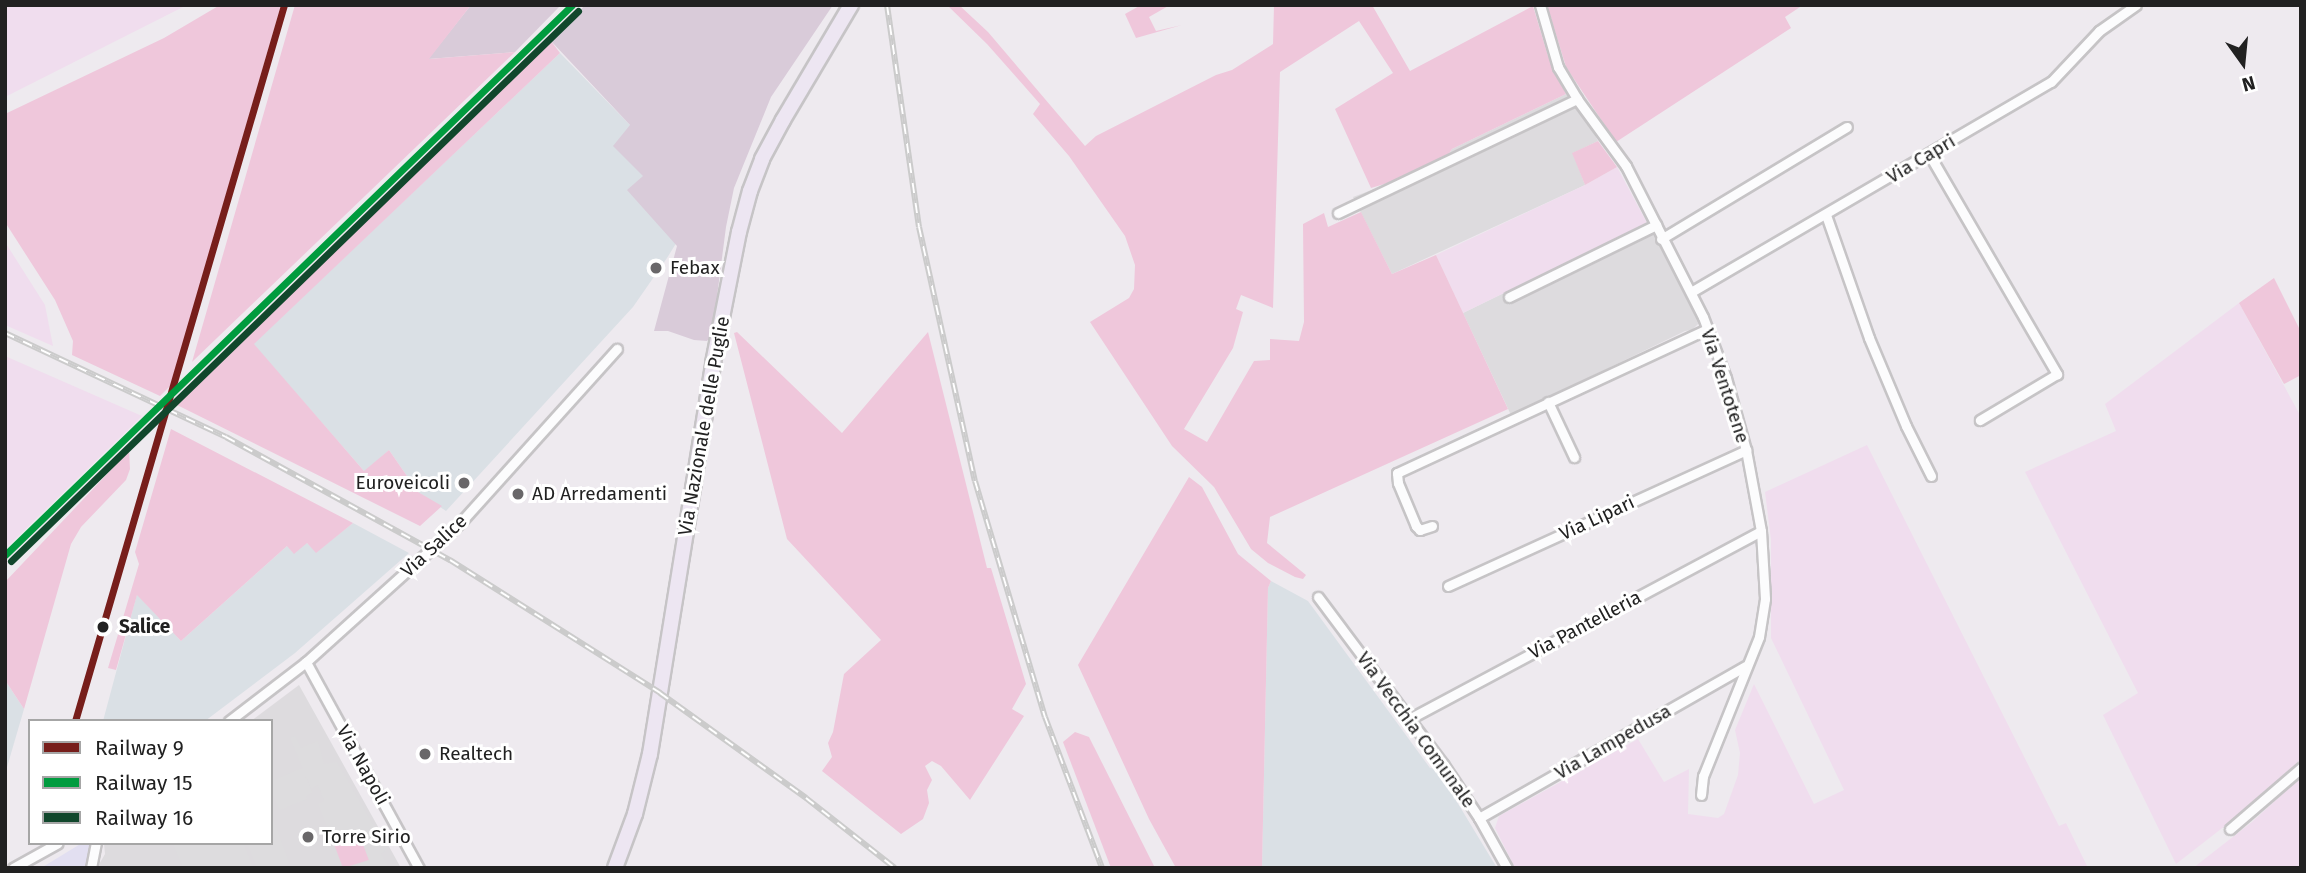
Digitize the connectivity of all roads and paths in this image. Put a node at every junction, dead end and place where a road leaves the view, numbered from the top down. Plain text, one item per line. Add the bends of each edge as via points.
1 (851, 5) edge
2 (1540, 5) edge
3 (2136, 5) edge
4 (1577, 99) junction
5 (1847, 127) dead end
6 (1929, 154) junction
7 (1338, 213) dead end
8 (1826, 215) junction
9 (1656, 225) junction
10 (1661, 239) junction
11 (1690, 292) junction
12 (1509, 297) dead end
13 (1707, 329) junction
14 (617, 348) dead end
15 (1548, 402) junction
16 (1980, 420) dead end
17 (1746, 450) junction
18 (1574, 457) dead end
19 (1931, 476) dead end
20 (1432, 526) dead end
21 (1761, 531) junction
22 (1448, 586) dead end
23 (1318, 597) dead end
24 (306, 662) junction
25 (1746, 666) junction
26 (232, 719) edge
27 (1409, 719) junction
28 (2301, 768) edge
29 (1702, 796) dead end
30 (1479, 818) junction
31 (2230, 829) dead end
32 (54, 845) edge
33 (96, 845) edge
34 (13, 868) edge
35 (91, 868) edge
36 (419, 868) edge
37 (615, 868) edge
38 (1507, 868) edge

1 - 37 main road, Via Nazionale delle Puglie via 782,120 747,201 713,363 650,754
2 - 4 street, Via Ventotene via 1558,67
3 - 6 street, Via Capri via 2099,31 2051,82
4 - 7 street
4 - 9 street, Via Ventotene via 1626,166
5 - 10 street
6 - 8 street, Via Capri
6 - 16 street via 2057,374
8 - 11 street, Via Capri
8 - 19 street via 1869,338
9 - 10 street, Via Ventotene
9 - 12 street
10 - 11 street, Via Ventotene
11 - 13 street, Via Ventotene
13 - 15 street
13 - 17 street, Via Ventotene via 1727,379
14 - 24 street, Via Salice via 461,522
15 - 18 street
15 - 20 street via 1397,472 1416,526 1420,530
17 - 21 street, Via Ventotene
17 - 22 street, Via Lipari
21 - 25 street, Via Ventotene via 1765,598 1759,637
21 - 27 street, Via Pantelleria
23 - 27 street, Via Vecchia Comunale
24 - 26 street, Via Salice
24 - 36 street, Via Napoli
25 - 29 street, Via Ventotene via 1703,776
25 - 30 street, Via Lampedusa
27 - 30 street, Via Vecchia Comunale
28 - 31 street
30 - 38 street, Via Vecchia Comunale
32 - 34 street
33 - 35 street

